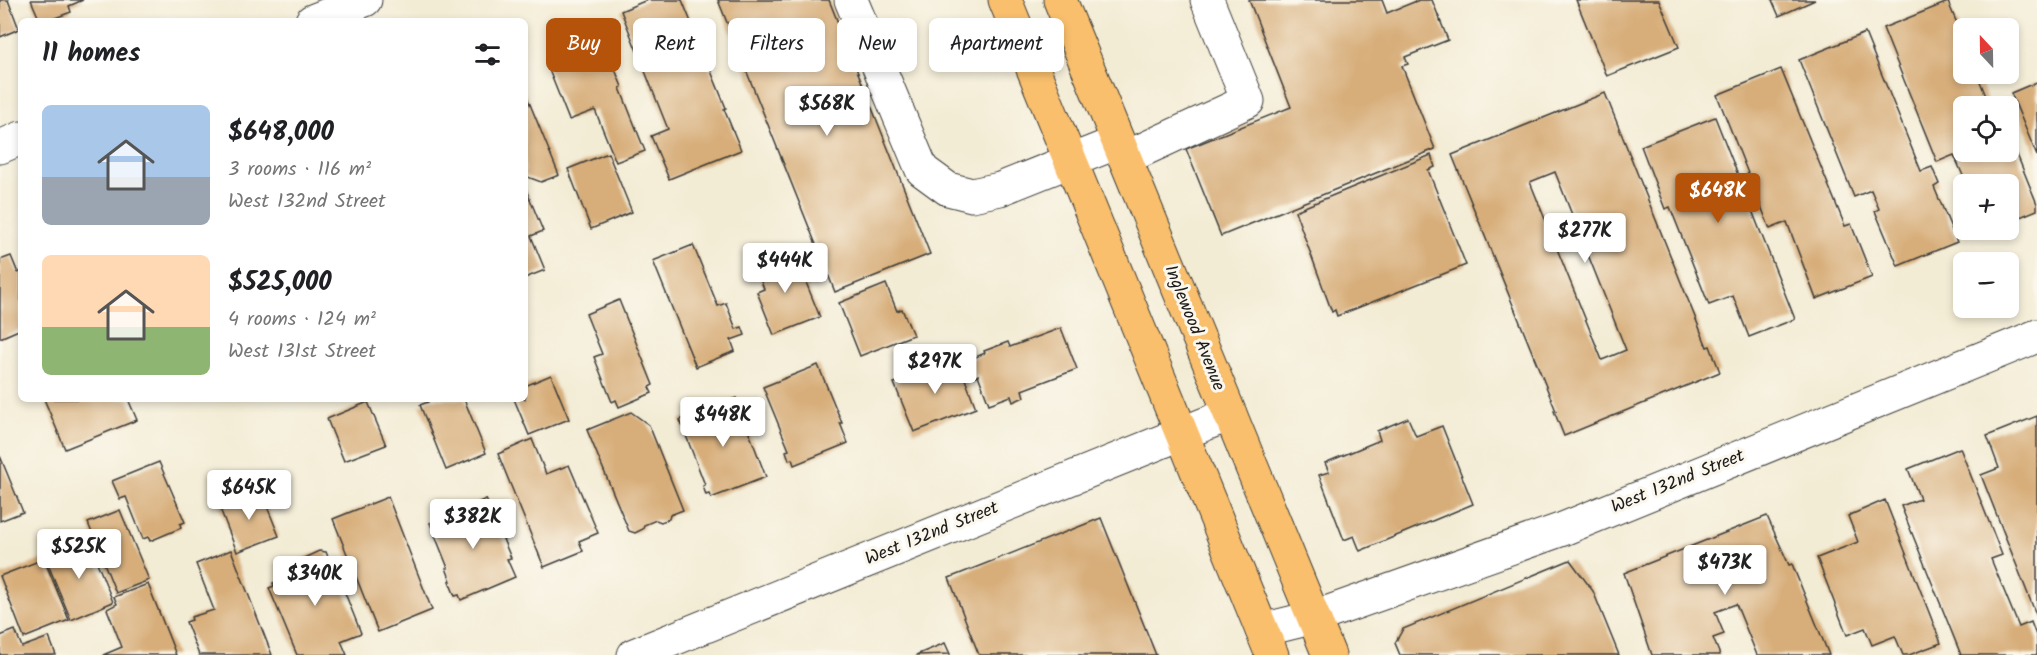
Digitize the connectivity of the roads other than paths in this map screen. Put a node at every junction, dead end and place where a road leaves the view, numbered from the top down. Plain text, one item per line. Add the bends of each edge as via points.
1 (365, 0) edge
2 (851, 0) edge
3 (1005, 0) edge
4 (1060, 0) edge
5 (1207, 0) edge
6 (320, 18) edge
7 (18, 139) edge
8 (0, 147) edge
9 (1121, 150) junction
10 (1070, 161) junction
11 (2037, 336) edge
12 (1230, 414) junction
13 (1181, 434) junction
14 (1315, 617) junction
15 (1267, 642) edge
16 (634, 655) edge
17 (1329, 655) edge

1 - 6 street
2 - 10 street via 922,170 948,189 972,195 1000,189
3 - 10 main road
4 - 9 main road, Inglewood Avenue
5 - 9 street via 1248,101
7 - 8 street
9 - 10 street
9 - 12 main road, Inglewood Avenue
10 - 13 main road
11 - 14 street, West 132nd Street via 1563,530
12 - 13 street, West 132nd Street
12 - 14 main road, Inglewood Avenue
13 - 15 main road
13 - 16 street, West 132nd Street
14 - 15 street, West 132nd Street
14 - 17 main road, Inglewood Avenue

